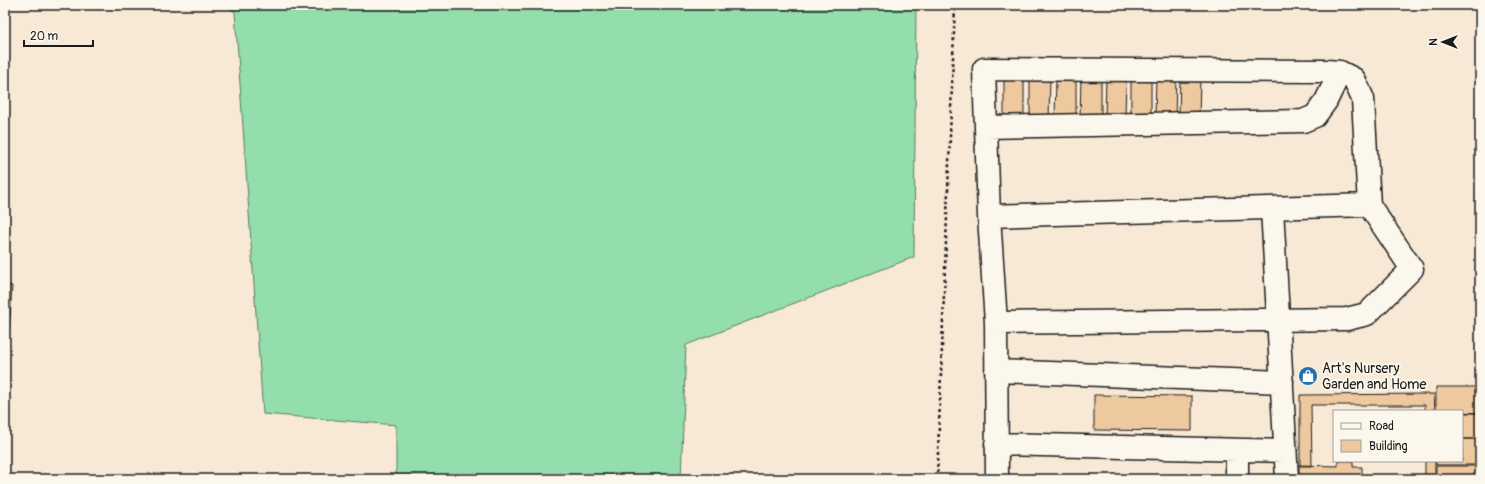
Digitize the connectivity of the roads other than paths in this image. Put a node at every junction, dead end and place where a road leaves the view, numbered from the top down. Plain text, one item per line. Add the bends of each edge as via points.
1 (1340, 72) junction
2 (986, 127) junction
3 (1369, 205) junction
4 (1272, 208) junction
5 (989, 216) junction
6 (1278, 320) junction
7 (996, 323) junction
8 (996, 371) junction
9 (1282, 382) junction
10 (996, 444) junction
11 (1237, 450) junction
12 (1285, 450) junction
13 (997, 479) edge
14 (1237, 479) edge
15 (1287, 479) edge

1 - 2 lane via 1326,101 1315,116 1303,121
1 - 2 lane via 984,69
1 - 3 lane via 1354,79 1364,99
2 - 5 lane
3 - 4 lane
3 - 6 lane via 1412,269 1367,314 1348,319
4 - 5 lane
4 - 6 lane
5 - 7 lane
6 - 7 lane
6 - 9 lane
7 - 8 lane
8 - 9 lane
8 - 10 lane
9 - 12 lane
10 - 11 lane
10 - 13 lane
11 - 12 lane
11 - 14 lane
12 - 15 lane

